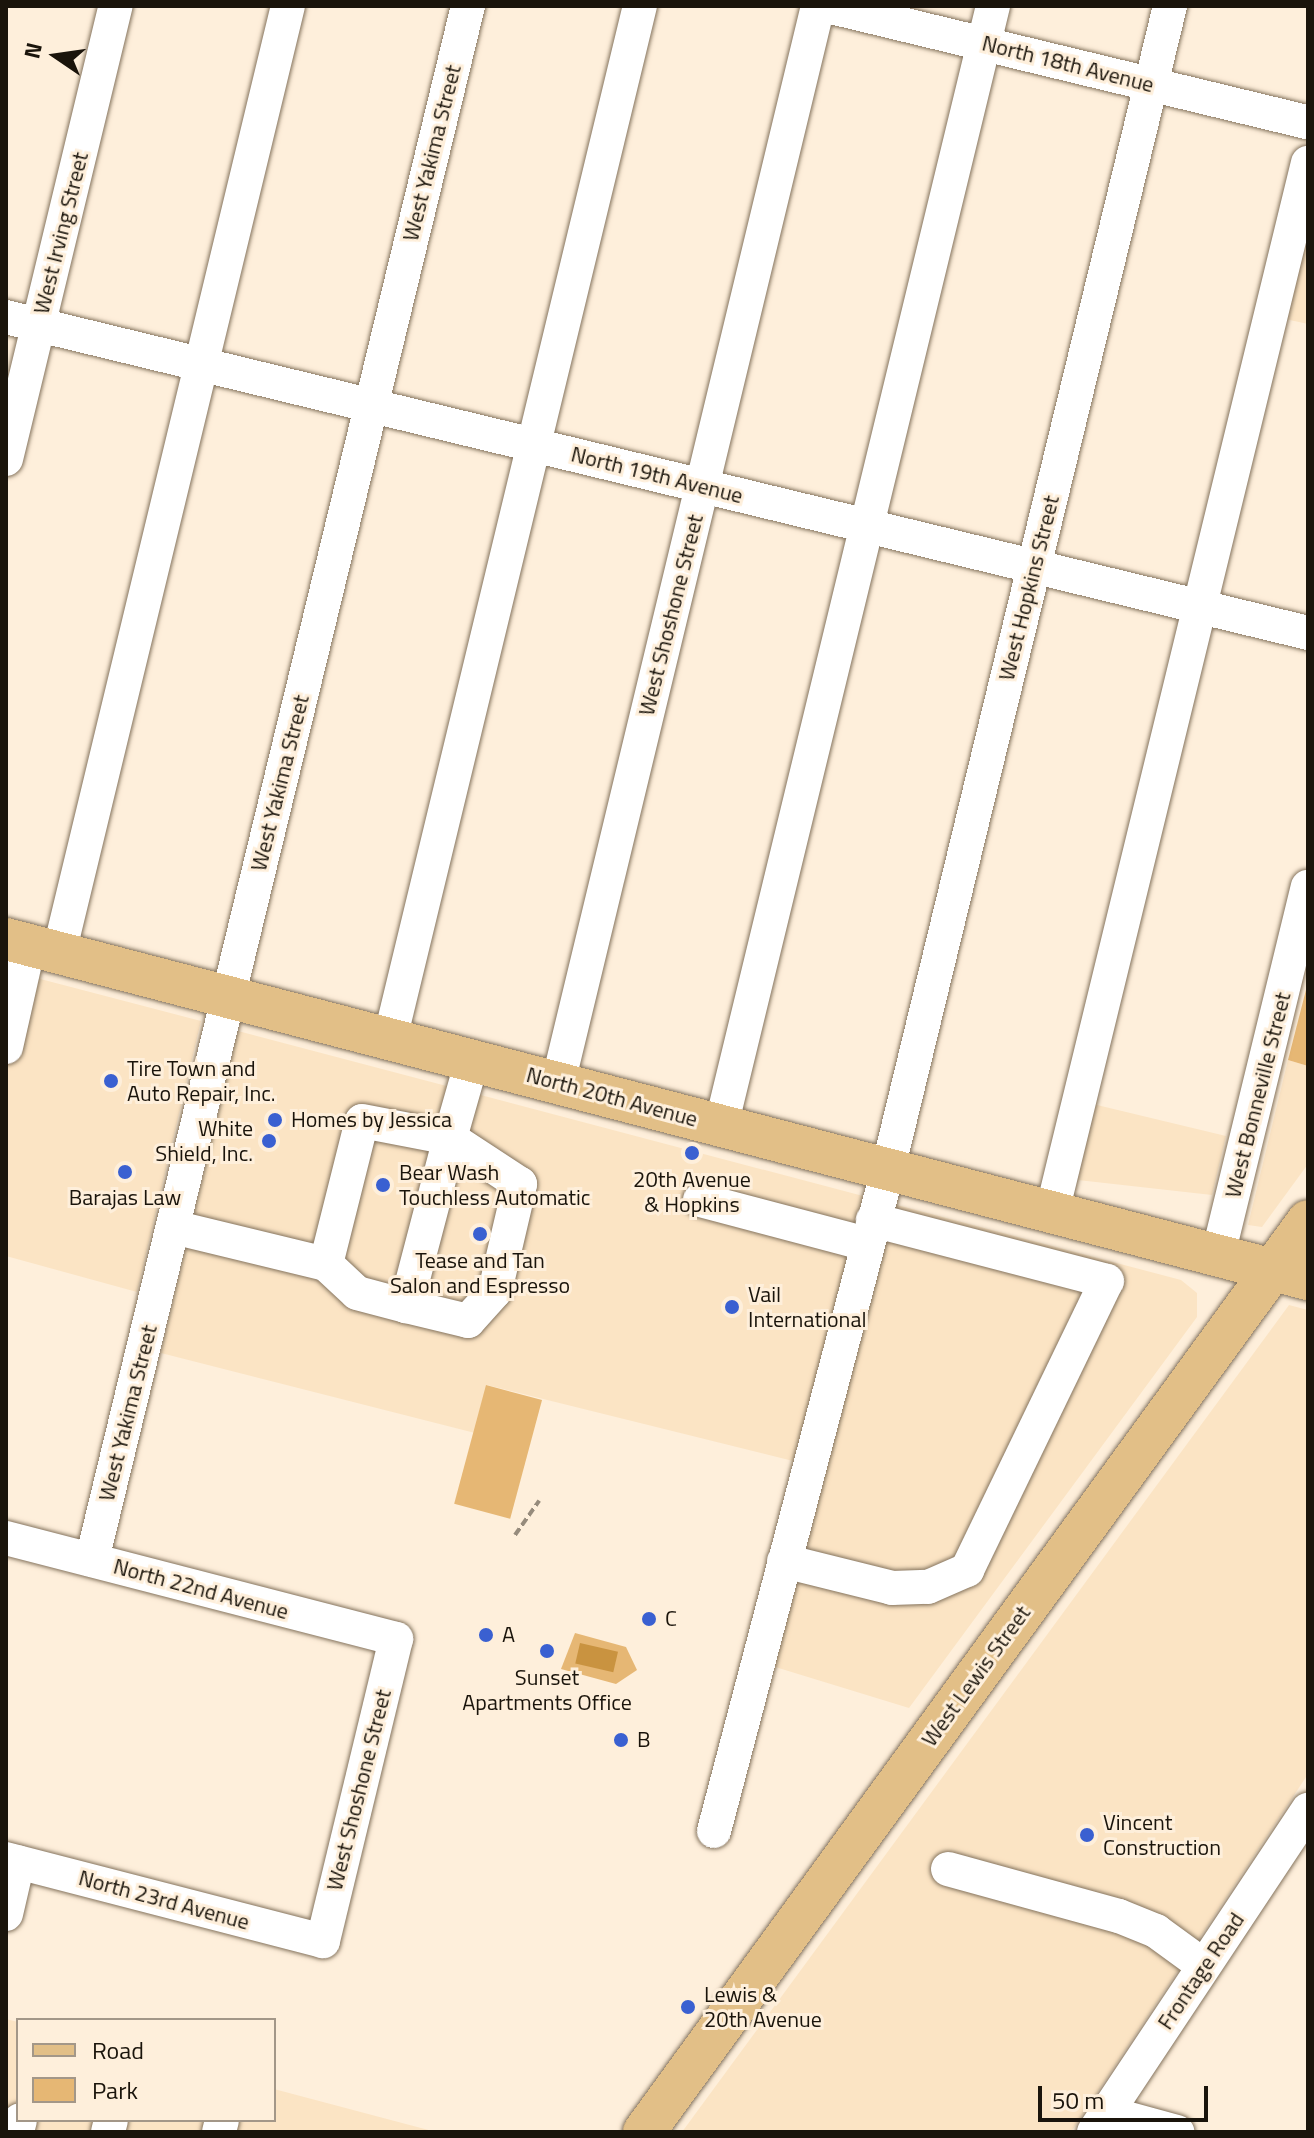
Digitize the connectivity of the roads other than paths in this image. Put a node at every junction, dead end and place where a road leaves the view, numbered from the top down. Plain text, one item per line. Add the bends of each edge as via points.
1 (116, 6) edge
2 (288, 6) edge
3 (468, 6) edge
4 (640, 6) edge
5 (818, 6) edge
6 (827, 6) edge
7 (993, 6) edge
8 (1170, 6) edge
9 (985, 44) junction
10 (1151, 84) junction
11 (1308, 122) edge
12 (1308, 163) edge
13 (22, 321) edge
14 (201, 364) junction
15 (371, 406) junction
16 (535, 445) junction
17 (6, 459) edge
18 (702, 486) junction
19 (867, 526) junction
20 (1034, 566) junction
21 (1204, 607) junction
22 (1308, 633) edge
23 (1308, 887) edge
24 (31, 946) edge
25 (229, 997) junction
26 (390, 1039) junction
27 (6, 1047) edge
28 (472, 1061) junction
29 (558, 1083) junction
30 (721, 1126) junction
31 (450, 1138) junction
32 (888, 1169) junction
33 (700, 1200) dead end
34 (1052, 1212) junction
35 (1308, 1221) edge
36 (173, 1227) junction
37 (870, 1232) junction
38 (1218, 1255) junction
39 (326, 1264) junction
40 (1290, 1274) edge
41 (406, 1306) junction
42 (6, 1538) edge
43 (92, 1560) junction
44 (784, 1561) junction
45 (396, 1639) joint
46 (1308, 1810) edge
47 (714, 1831) dead end
48 (1297, 1846) edge
49 (12, 1860) edge
50 (948, 1869) dead end
51 (6, 1914) edge
52 (323, 1941) joint
53 (1204, 1966) junction
54 (1100, 2123) edge
55 (644, 2132) edge
56 (1177, 2132) edge

1 - 13 street, West Irving Street
2 - 14 street
3 - 15 street, West Yakima Street
4 - 16 street
5 - 18 street, West Shoshone Street
6 - 9 street, North 18th Avenue
7 - 9 street
8 - 10 street, West Hopkins Street
9 - 10 street, North 18th Avenue
9 - 19 street
10 - 11 street, North 18th Avenue
10 - 20 street, West Hopkins Street
12 - 21 street
13 - 14 street, North 19th Avenue
13 - 17 street, West Irving Street
14 - 15 street, North 19th Avenue
14 - 24 street
15 - 16 street, North 19th Avenue
15 - 25 street, West Yakima Street
16 - 18 street, North 19th Avenue
16 - 26 street
18 - 19 street, North 19th Avenue
18 - 29 street, West Shoshone Street
19 - 20 street, North 19th Avenue
19 - 30 street
20 - 21 street, North 19th Avenue
20 - 32 street, West Hopkins Street
21 - 22 street, North 19th Avenue
21 - 34 street
23 - 38 street, West Bonneville Street
24 - 25 main road, North 20th Avenue
24 - 27 street
25 - 26 main road, North 20th Avenue
25 - 36 street, West Yakima Street
26 - 28 main road, North 20th Avenue
28 - 29 main road, North 20th Avenue
28 - 31 street
29 - 30 main road, North 20th Avenue
30 - 32 main road, North 20th Avenue
31 - 39 street via 362,1121
31 - 41 street
31 - 41 street via 520,1184 495,1291 468,1321
32 - 34 main road, North 20th Avenue
32 - 37 street, West Hopkins Street
33 - 37 street
34 - 38 main road, North 20th Avenue
35 - 40 main road, West Lewis Street
36 - 39 street
36 - 43 street, West Yakima Street
37 - 44 street, West Hopkins Street
37 - 44 street via 1107,1281 967,1570 928,1587 892,1588
38 - 40 main road, North 20th Avenue
39 - 41 street via 357,1293
40 - 55 main road, West Lewis Street
42 - 43 street, North 22nd Avenue
43 - 45 street, North 22nd Avenue
44 - 47 street, West Hopkins Street
45 - 52 street, West Shoshone Street
46 - 48 street, Frontage Road
48 - 53 street, Frontage Road
49 - 51 street
49 - 52 street, North 23rd Avenue
50 - 53 street via 1119,1916 1156,1931
53 - 54 street, Frontage Road
54 - 56 street

